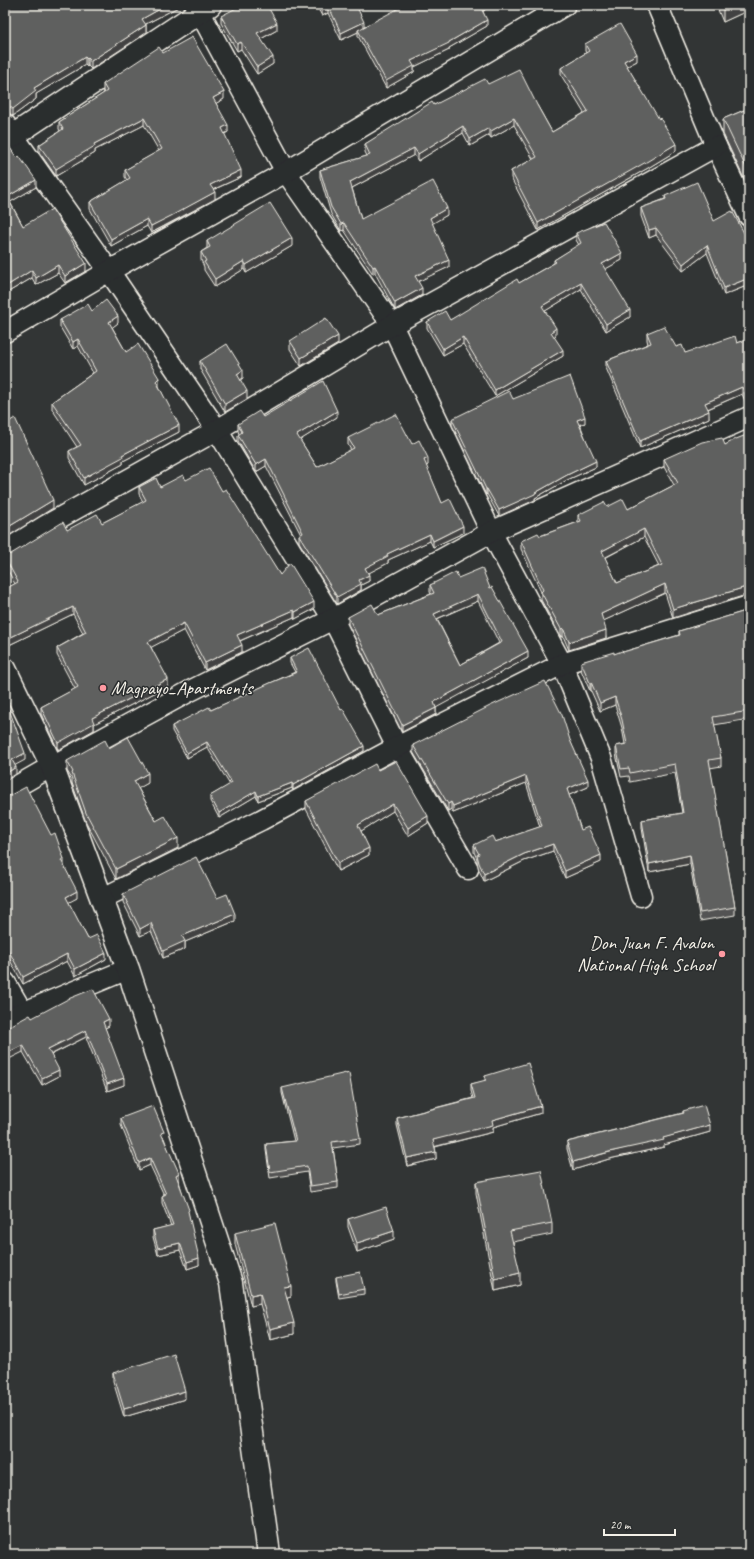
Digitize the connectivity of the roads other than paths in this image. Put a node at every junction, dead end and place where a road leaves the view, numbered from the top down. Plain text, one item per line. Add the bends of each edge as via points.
1 (565, 5) edge
2 (657, 5) edge
3 (202, 7) edge
4 (8, 134) edge
5 (716, 146) junction
6 (286, 172) junction
7 (749, 216) edge
8 (109, 271) junction
9 (392, 324) junction
10 (5, 332) edge
11 (749, 417) edge
12 (217, 430) junction
13 (491, 532) junction
14 (5, 551) edge
15 (749, 606) edge
16 (333, 619) junction
17 (562, 664) junction
18 (5, 668) edge
19 (397, 747) junction
20 (52, 766) junction
21 (5, 793) edge
22 (468, 869) dead end
23 (641, 896) dead end
24 (101, 899) junction
25 (128, 969) junction
26 (5, 982) edge
27 (14, 1016) edge
28 (268, 1554) edge

1 - 6 street
2 - 5 street
3 - 4 street
3 - 6 street
4 - 8 street
5 - 7 street
5 - 9 street
6 - 8 street
6 - 9 street
8 - 10 street
8 - 12 street
9 - 12 street
9 - 13 street
11 - 13 street
12 - 14 street
12 - 16 street
13 - 16 street
13 - 17 street
15 - 17 street
16 - 19 street
16 - 20 street via 190,691
17 - 19 street
17 - 23 street via 601,758
18 - 20 street
19 - 22 street
19 - 24 street via 261,820
20 - 21 street
20 - 24 street
24 - 25 street
25 - 27 street
25 - 28 street via 230,1283
26 - 27 street

